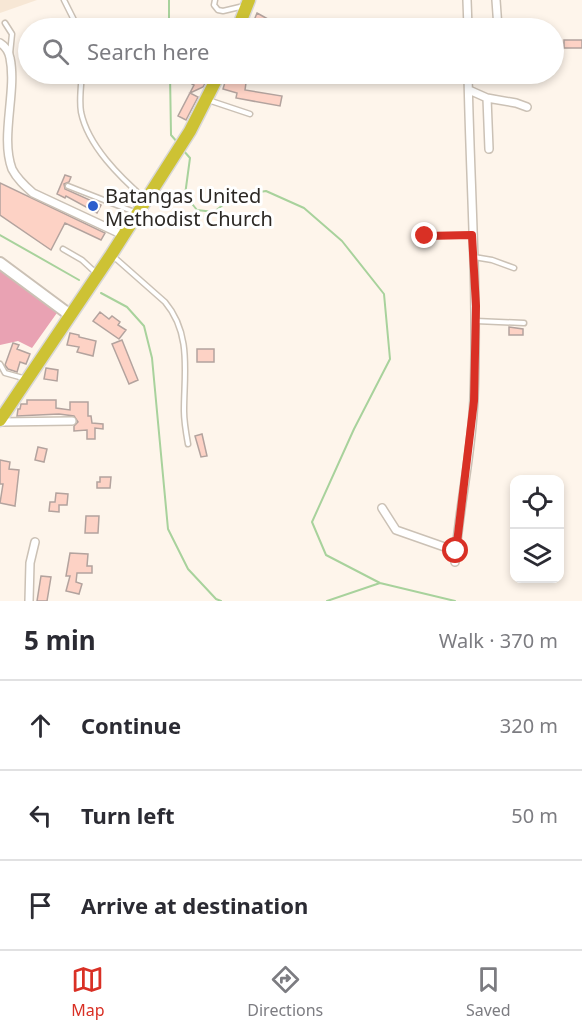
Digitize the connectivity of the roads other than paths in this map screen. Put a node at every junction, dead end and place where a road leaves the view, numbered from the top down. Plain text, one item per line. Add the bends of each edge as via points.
1 (64, 0) edge
2 (215, 0) edge
3 (467, 0) edge
4 (496, 0) edge
5 (248, 3) edge
6 (73, 18) edge
7 (242, 18) edge
8 (468, 18) edge
9 (497, 18) edge
10 (5, 23) dead end
11 (0, 43) edge
12 (10, 58) junction
13 (82, 84) edge
14 (214, 84) edge
15 (468, 84) edge
16 (468, 90) junction
17 (486, 98) junction
18 (207, 99) junction
19 (527, 107) dead end
20 (250, 114) dead end
21 (489, 149) dead end
22 (68, 186) dead end
23 (146, 200) junction
24 (138, 213) junction
25 (472, 235) junction
26 (123, 236) junction
27 (425, 236) dead end
28 (63, 249) dead end
29 (111, 255) junction
30 (473, 257) junction
31 (0, 264) edge
32 (514, 268) dead end
33 (98, 274) junction
34 (70, 315) junction
35 (476, 321) junction
36 (524, 322) dead end
37 (0, 364) edge
38 (27, 380) junction
39 (0, 421) edge
40 (72, 421) dead end
41 (188, 444) dead end
42 (382, 508) dead end
43 (35, 542) dead end
44 (456, 551) junction
45 (455, 562) dead end
46 (29, 601) edge

1 - 6 lane
2 - 5 lane via 214,5 223,11
3 - 8 street
4 - 9 street
5 - 7 highway
10 - 12 lane via 12,34
11 - 12 street
12 - 26 street via 9,156 17,177 33,193
13 - 23 lane via 81,111 88,131 128,184
14 - 18 highway
15 - 16 street
16 - 17 street
16 - 25 street
17 - 19 street
17 - 21 street
18 - 20 lane
18 - 23 highway
22 - 24 lane
23 - 24 highway
24 - 26 highway
25 - 27 lane
25 - 30 street
26 - 29 highway
28 - 33 lane
29 - 33 highway
29 - 41 lane via 170,309 186,354 184,416
30 - 32 lane
30 - 35 street
31 - 34 street
33 - 34 highway
34 - 38 highway
35 - 36 lane
35 - 44 street via 474,401
37 - 38 lane via 5,373
38 - 39 highway
39 - 40 street
42 - 44 street via 396,530
43 - 46 street
44 - 45 street

